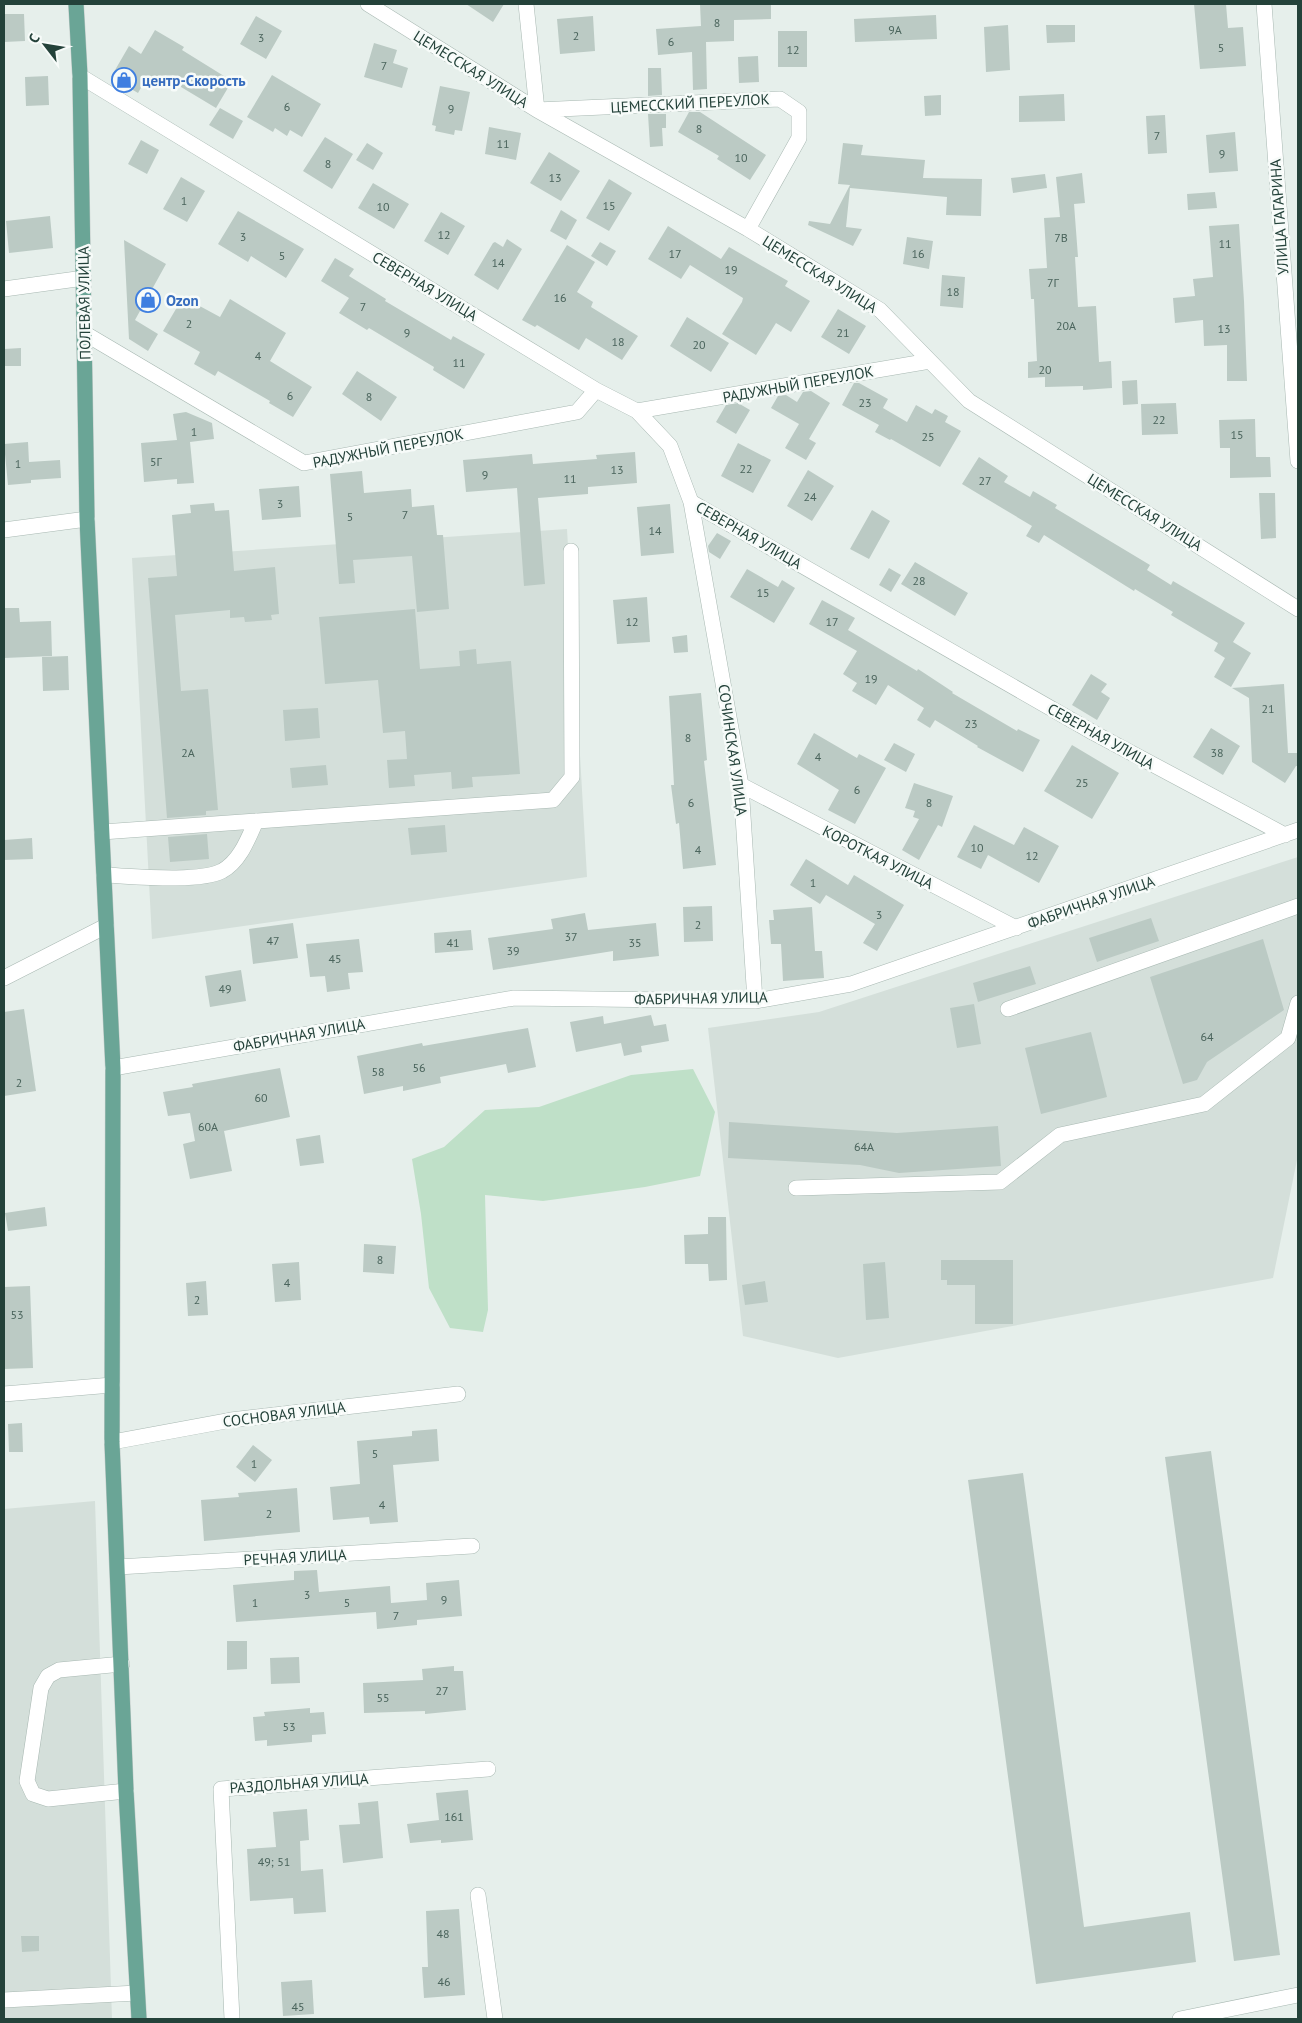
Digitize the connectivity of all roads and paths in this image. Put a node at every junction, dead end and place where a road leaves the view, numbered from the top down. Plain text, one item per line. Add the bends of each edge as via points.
1 (76, 4) edge
2 (368, 4) edge
3 (526, 4) edge
4 (1264, 4) edge
5 (80, 76) junction
6 (536, 110) junction
7 (748, 229) junction
8 (84, 278) junction
9 (4, 289) edge
10 (84, 333) junction
11 (930, 361) junction
12 (596, 390) junction
13 (637, 411) junction
14 (1296, 417) edge
15 (1298, 461) edge
16 (691, 502) junction
17 (87, 519) junction
18 (4, 530) edge
19 (570, 551) dead end
20 (1298, 609) edge
21 (741, 785) junction
22 (256, 821) junction
23 (102, 832) junction
24 (1292, 833) edge
25 (104, 874) junction
26 (1298, 906) edge
27 (106, 926) junction
28 (1016, 928) junction
29 (4, 978) edge
30 (755, 1001) junction
31 (1298, 1004) edge
32 (1008, 1009) dead end
33 (113, 1068) junction
34 (796, 1188) dead end
35 (112, 1385) junction
36 (4, 1394) edge
37 (458, 1394) dead end
38 (112, 1442) junction
39 (472, 1546) dead end
40 (118, 1567) junction
41 (122, 1664) junction
42 (488, 1769) dead end
43 (126, 1791) junction
44 (478, 1894) dead end
45 (137, 1993) junction
46 (1298, 1995) edge
47 (4, 2000) edge
48 (139, 2019) edge
49 (232, 2019) edge
50 (494, 2019) edge
51 (1180, 2019) edge

1 - 5 main road, ПОЛЕВАЯ УЛИЦА
2 - 6 street, ЦЕМЕССКАЯ УЛИЦА
3 - 6 street
4 - 14 street, УЛИЦА ГАГАРИНА
5 - 8 main road, ПОЛЕВАЯ УЛИЦА
5 - 12 street, СЕВЕРНАЯ УЛИЦА
6 - 7 street, ЦЕМЕССКАЯ УЛИЦА
6 - 7 street, ЦЕМЕССКИЙ ПЕРЕУЛОК via 780,98 799,112 799,138
7 - 11 street, ЦЕМЕССКАЯ УЛИЦА via 880,310
8 - 9 street
8 - 10 main road, ПОЛЕВАЯ УЛИЦА
10 - 12 street, РАДУЖНЫЙ ПЕРЕУЛОК via 304,464 577,412
10 - 17 main road, ПОЛЕВАЯ УЛИЦА
11 - 13 street, РАДУЖНЫЙ ПЕРЕУЛОК
11 - 20 street, ЦЕМЕССКАЯ УЛИЦА via 969,401
12 - 13 street, СЕВЕРНАЯ УЛИЦА
13 - 16 street, СЕВЕРНАЯ УЛИЦА via 670,446
14 - 15 street, УЛИЦА ГАГАРИНА
16 - 21 street, СОЧИНСКАЯ УЛИЦА
16 - 24 street, СЕВЕРНАЯ УЛИЦА via 1094,733
17 - 18 street
17 - 23 main road, ПОЛЕВАЯ УЛИЦА
19 - 22 street via 572,777 553,800
21 - 28 street, КОРОТКАЯ УЛИЦА
21 - 30 street, СОЧИНСКАЯ УЛИЦА
22 - 23 street
22 - 25 street via 237,857 221,871 197,877 169,878
23 - 25 main road, ПОЛЕВАЯ УЛИЦА
24 - 28 street, ФАБРИЧНАЯ УЛИЦА
25 - 27 main road, ПОЛЕВАЯ УЛИЦА
26 - 32 street
27 - 29 street
27 - 33 main road, ПОЛЕВАЯ УЛИЦА
28 - 30 street, ФАБРИЧНАЯ УЛИЦА via 851,984
30 - 33 street, ФАБРИЧНАЯ УЛИЦА via 514,998
31 - 34 street via 1288,1038 1204,1104 1060,1135 1000,1182
33 - 35 main road, ПОЛЕВАЯ УЛИЦА
35 - 36 street
35 - 38 main road, ПОЛЕВАЯ УЛИЦА
37 - 38 street, СОСНОВАЯ УЛИЦА via 231,1420
38 - 40 main road, ПОЛЕВАЯ УЛИЦА
39 - 40 street, РЕЧНАЯ УЛИЦА
40 - 41 main road, ПОЛЕВАЯ УЛИЦА
41 - 43 main road, ПОЛЕВАЯ УЛИЦА
41 - 43 street via 59,1670 48,1676 41,1688 27,1781 33,1794 48,1799
42 - 49 street, РАЗДОЛЬНАЯ УЛИЦА via 221,1789
43 - 45 main road, ПОЛЕВАЯ УЛИЦА
44 - 50 street
45 - 47 street
45 - 48 main road, ПОЛЕВАЯ УЛИЦА
46 - 51 street

